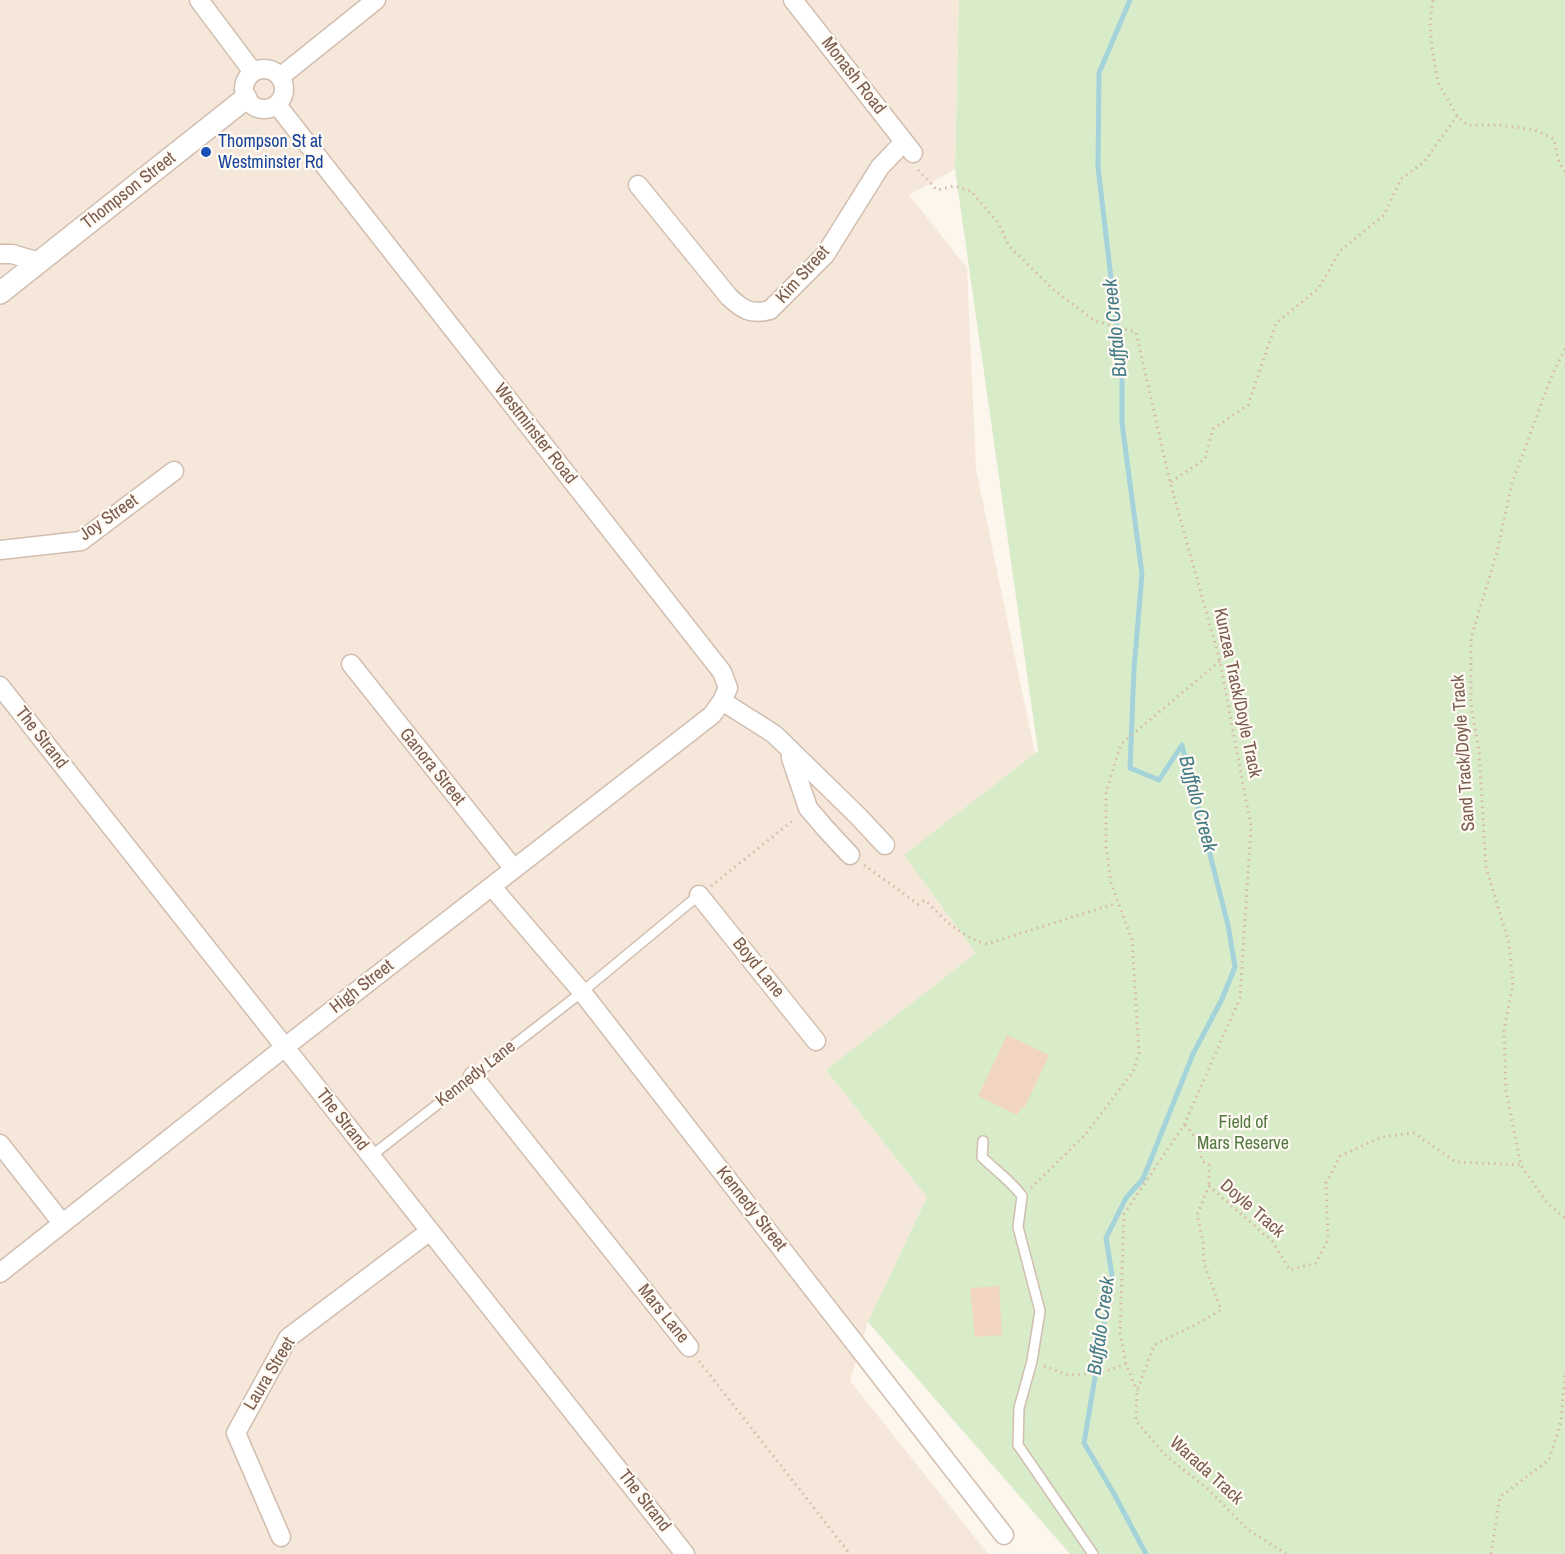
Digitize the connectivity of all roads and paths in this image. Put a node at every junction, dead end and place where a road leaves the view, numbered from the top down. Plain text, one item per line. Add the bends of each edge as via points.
1 (199, 0) edge
2 (376, 0) edge
3 (793, 0) edge
4 (1433, 0) edge
5 (254, 72) junction
6 (280, 77) junction
7 (246, 98) junction
8 (277, 105) junction
9 (1457, 116) junction
10 (909, 147) junction
11 (1565, 172) edge
12 (638, 185) dead end
13 (0, 254) edge
14 (39, 262) junction
15 (0, 293) edge
16 (1565, 349) edge
17 (174, 471) dead end
18 (1170, 482) junction
19 (0, 550) edge
20 (1220, 661) junction
21 (351, 664) dead end
22 (0, 686) edge
23 (722, 701) junction
24 (790, 750) junction
25 (808, 808) junction
26 (885, 845) dead end
27 (850, 855) joint
28 (514, 869) junction
29 (492, 887) junction
30 (699, 895) junction
31 (1117, 903) junction
32 (582, 992) junction
33 (816, 1041) dead end
34 (285, 1047) junction
35 (473, 1076) junction
36 (1184, 1125) junction
37 (983, 1141) dead end
38 (0, 1144) edge
39 (371, 1156) junction
40 (1521, 1165) junction
41 (1209, 1186) junction
42 (1022, 1196) junction
43 (1565, 1218) edge
44 (62, 1223) junction
45 (430, 1231) junction
46 (0, 1273) edge
47 (689, 1347) joint
48 (1032, 1361) junction
49 (1126, 1364) junction
50 (1565, 1372) edge
51 (1137, 1391) junction
52 (1004, 1535) dead end
53 (281, 1537) dead end
54 (685, 1554) edge
55 (850, 1554) edge
56 (1093, 1554) edge
57 (1286, 1554) edge
58 (1491, 1554) edge

1 - 5 street
2 - 6 street
3 - 10 street, Monash Road
4 - 9 path via 1430,23 1438,82
5 - 6 street via 265,69
5 - 7 street via 244,86
6 - 8 street via 284,94
7 - 8 street via 260,109
7 - 14 street, Thompson Street
8 - 23 street, Westminster Road via 722,672 728,688
9 - 11 path via 1467,125 1535,130 1554,139
9 - 18 path via 1424,162 1401,179 1384,214 1340,251 1318,289 1276,324 1248,405 1213,429 1205,459
10 - 12 street, Kim Street via 880,167 825,255 770,310 758,313 741,309 729,297
10 - 18 path, Kunzea Track/Doyle Track via 918,171 937,190 954,186 971,191 999,224 1009,246 1055,291 1095,321 1136,332
13 - 14 street
14 - 15 street, Thompson Street
16 - 40 path, Sand Track/Doyle Track via 1512,483 1497,552 1471,638 1471,705 1479,751 1486,867 1510,953 1513,985 1504,1030 1506,1091
17 - 19 street, Joy Street via 81,541
18 - 20 path, Kunzea Track/Doyle Track
20 - 31 path via 1121,744 1106,792 1106,848
20 - 36 path, Kunzea Track/Doyle Track via 1251,827 1241,987 1240,998
21 - 28 street, Ganora Street
22 - 34 street, The Strand
23 - 24 street via 774,734
23 - 28 street, High Street via 712,715
24 - 25 street
24 - 26 street
25 - 27 street
25 - 30 path
27 - 31 path via 918,904 925,900 950,926 987,944
28 - 29 street, High Street
29 - 32 street, Kennedy Street
29 - 34 street, High Street
30 - 32 lane
30 - 33 street, Boyd Lane
31 - 42 path via 1132,940 1139,1053 1133,1072 1084,1136
32 - 35 lane, Kennedy Lane
32 - 52 street, Kennedy Street
34 - 39 street, The Strand
34 - 44 street, High Street
35 - 39 lane, Kennedy Lane
35 - 47 street, Mars Lane
36 - 41 path via 1200,1146 1202,1161 1209,1165
36 - 49 path, Kunzea Track/Doyle Track via 1124,1214 1120,1333
37 - 42 lane via 982,1157
38 - 44 street
39 - 45 street, The Strand
40 - 41 path, Doyle Track via 1456,1162 1414,1133 1382,1137 1340,1156 1326,1183 1328,1240 1316,1263 1290,1270 1272,1242
40 - 43 path via 1547,1203
41 - 51 path, Doyle Track via 1197,1215 1204,1263 1221,1310 1154,1345
42 - 48 lane via 1018,1227 1040,1311
44 - 46 street, High Street
45 - 53 street, Laura Street via 288,1338 236,1433
45 - 54 street, The Strand
47 - 55 path, Mars Lane
48 - 49 path via 1068,1375 1101,1373
48 - 56 lane via 1019,1408 1018,1446
49 - 51 path, Kunzea Track/Doyle Track
50 - 58 path via 1561,1420 1548,1460 1500,1497
51 - 57 path, Warada Track via 1136,1421 1166,1456 1207,1488 1247,1529

